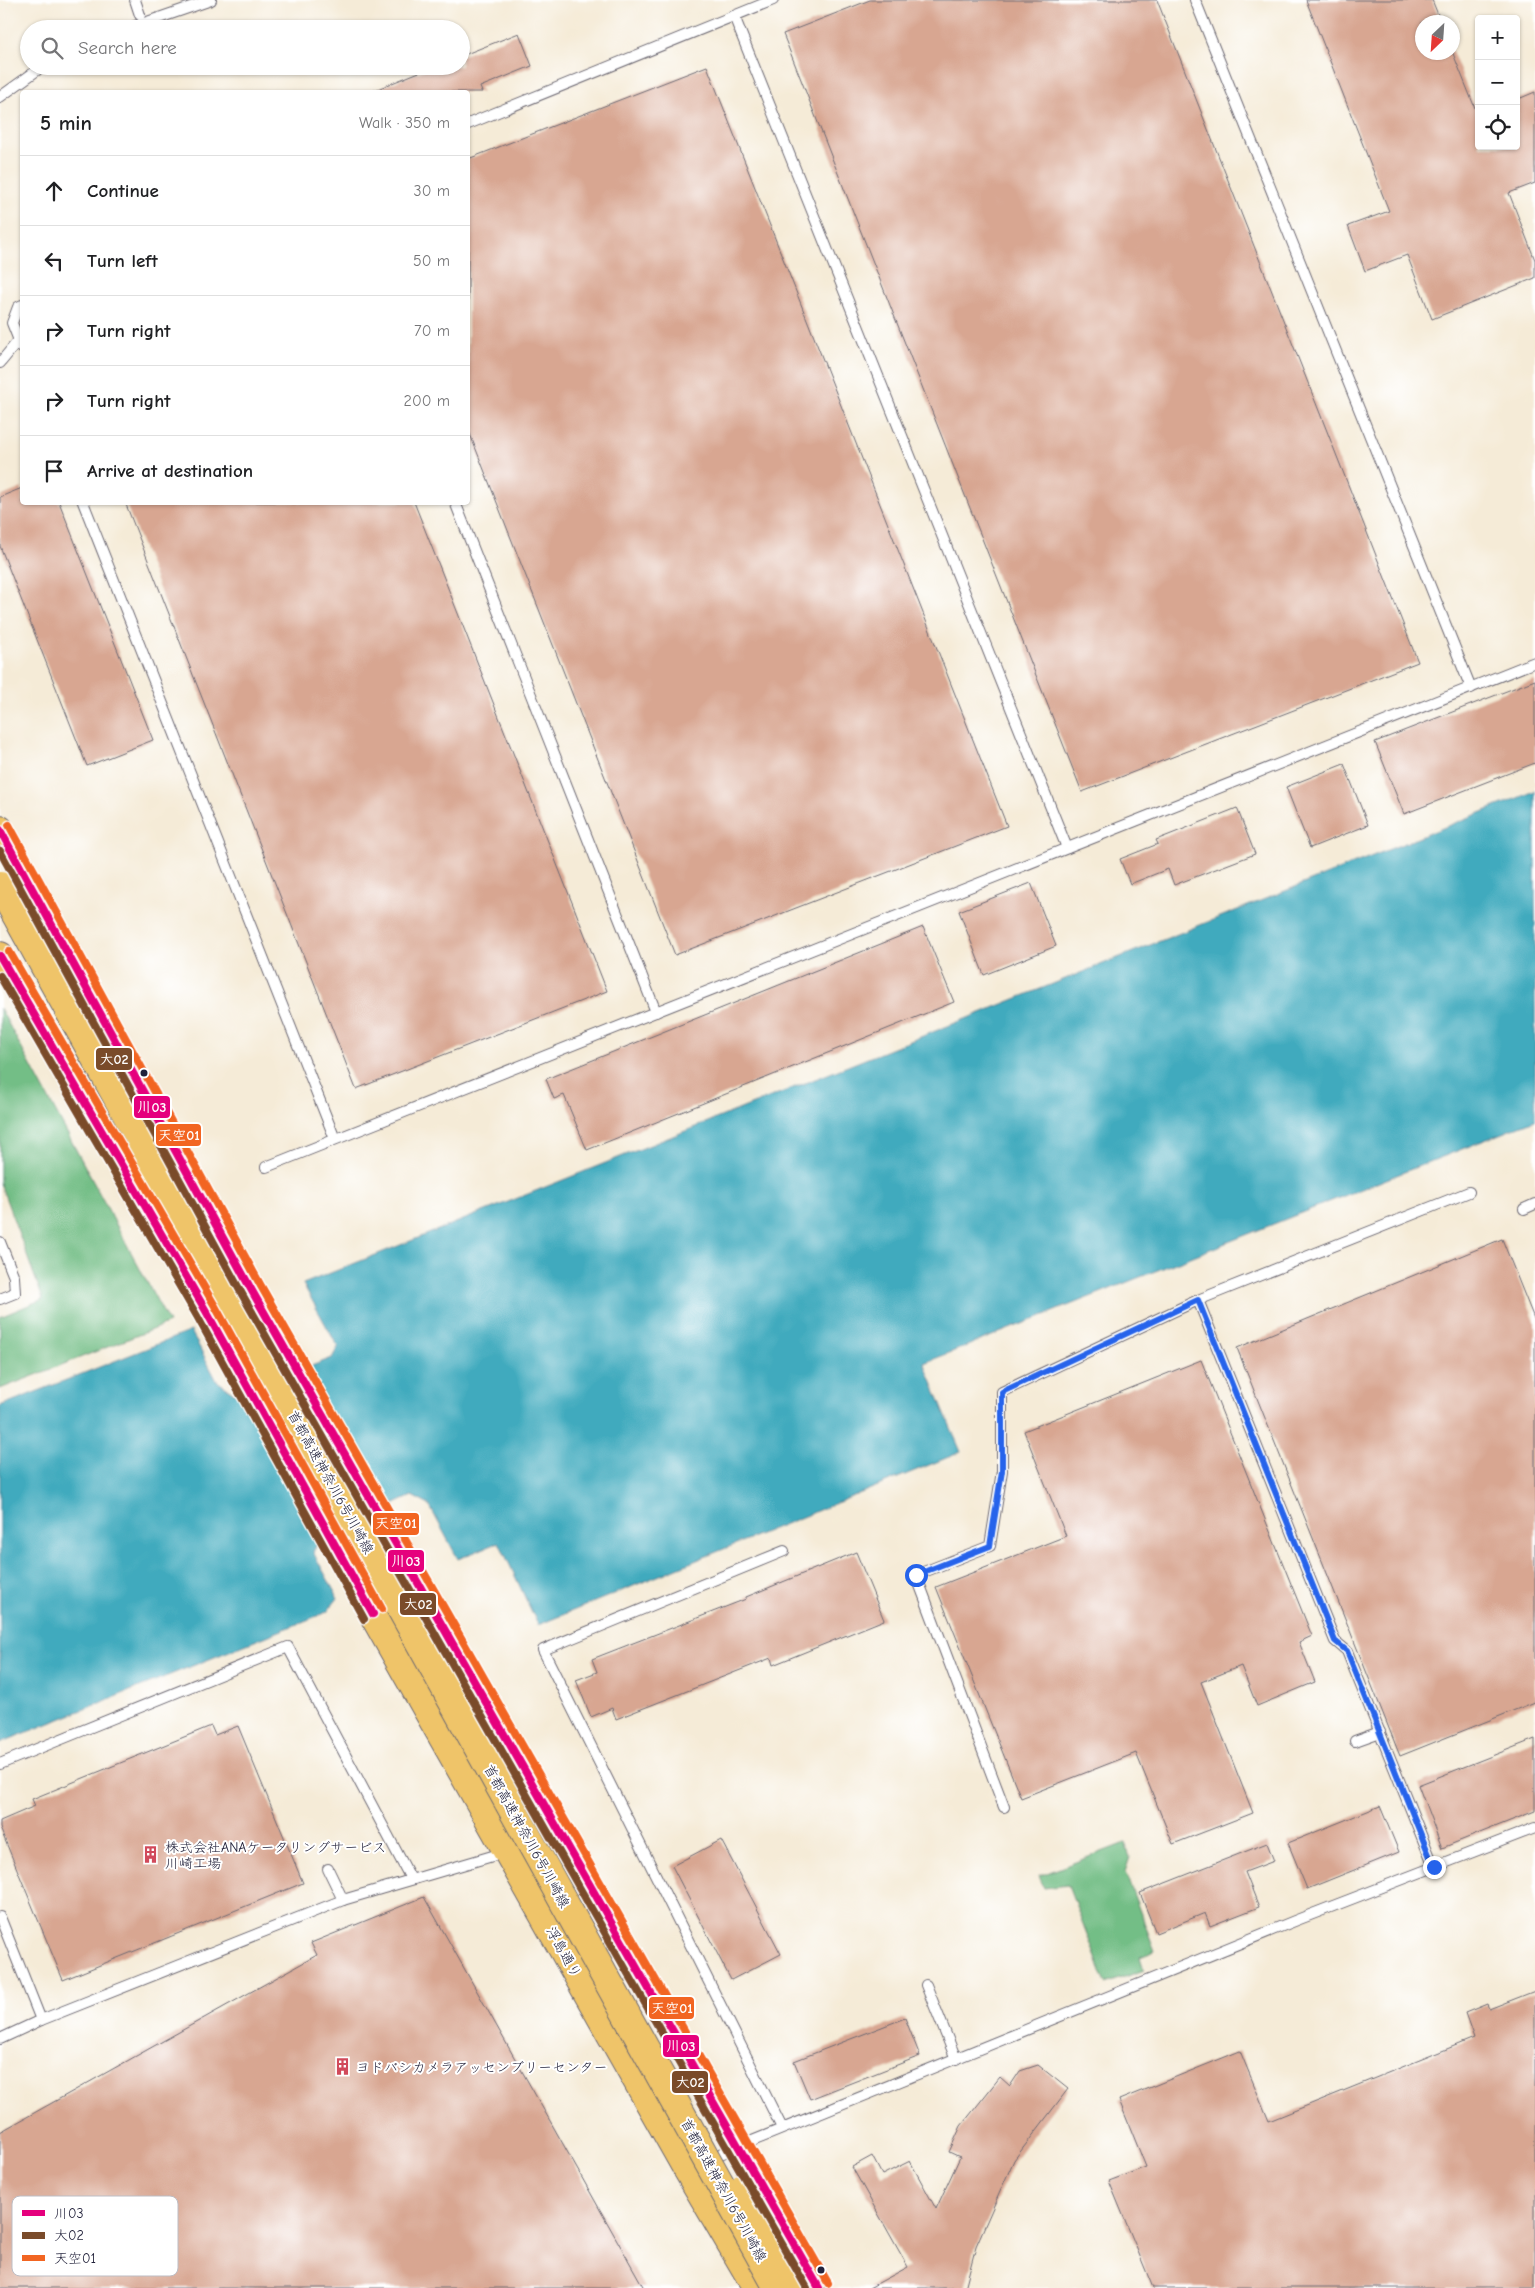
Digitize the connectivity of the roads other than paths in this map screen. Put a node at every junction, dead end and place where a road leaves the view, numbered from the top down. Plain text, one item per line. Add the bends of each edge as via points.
1 (135, 0) edge
2 (210, 0) edge
3 (773, 0) edge
4 (1195, 0) edge
5 (140, 14) dead end
6 (734, 16) junction
7 (153, 20) edge
8 (30, 75) edge
9 (0, 97) edge
10 (470, 123) edge
11 (20, 306) edge
12 (20, 342) edge
13 (20, 345) edge
14 (0, 363) edge
15 (85, 505) edge
16 (455, 505) edge
17 (1535, 662) edge
18 (1471, 688) junction
19 (2, 838) edge
20 (1068, 848) junction
21 (0, 886) edge
22 (0, 921) edge
23 (0, 956) edge
24 (656, 1012) junction
25 (336, 1139) junction
26 (266, 1167) dead end
27 (1469, 1192) dead end
28 (1535, 1204) edge
29 (1524, 1209) dead end
30 (0, 1242) edge
31 (0, 1299) edge
32 (1198, 1300) junction
33 (784, 1551) dead end
34 (1380, 1732) junction
35 (1355, 1741) dead end
36 (0, 1764) edge
37 (1004, 1807) dead end
38 (555, 1823) junction
39 (1535, 1828) edge
40 (515, 1847) junction
41 (1434, 1867) junction
42 (328, 1869) dead end
43 (411, 1878) junction
44 (344, 1900) junction
45 (563, 1901) junction
46 (0, 1917) edge
47 (926, 1985) dead end
48 (42, 2020) junction
49 (0, 2039) edge
50 (956, 2059) junction
51 (782, 2128) junction
52 (739, 2146) junction
53 (686, 2167) junction
54 (758, 2288) edge
55 (778, 2288) edge
56 (805, 2288) edge
57 (818, 2288) edge

1 - 5 lane
2 - 7 lane
3 - 6 lane
4 - 18 lane
6 - 10 lane
6 - 20 lane
8 - 9 lane
11 - 12 lane via 12,322
13 - 14 lane
15 - 25 lane
16 - 24 lane
17 - 18 lane
18 - 20 lane
19 - 38 highway via 252,1291
20 - 24 lane
21 - 45 highway, 首都高速神奈川6号川崎線, bridge
22 - 54 highway, 首都高速神奈川6号川崎線
23 - 40 highway, 浮島通り via 206,1311 373,1614
24 - 25 lane
25 - 26 lane
27 - 32 lane
28 - 29 lane
30 - 31 lane via 14,1277 15,1293
32 - 34 lane via 1335,1641 1347,1651
32 - 37 lane via 1002,1392 1002,1471 990,1546 916,1575
33 - 51 lane via 544,1650
34 - 35 lane
34 - 41 lane
36 - 43 lane via 288,1647
38 - 40 lane
38 - 52 highway
39 - 41 lane
40 - 43 lane
40 - 53 highway, 浮島通り
41 - 50 lane
42 - 44 lane
43 - 44 lane
44 - 48 lane
45 - 55 highway, 首都高速神奈川6号川崎線, bridge
45 - 56 highway, bridge
46 - 48 lane
47 - 50 lane
48 - 49 lane
50 - 51 lane
51 - 52 lane
52 - 53 lane
52 - 57 highway
53 - 54 highway, 浮島通り

